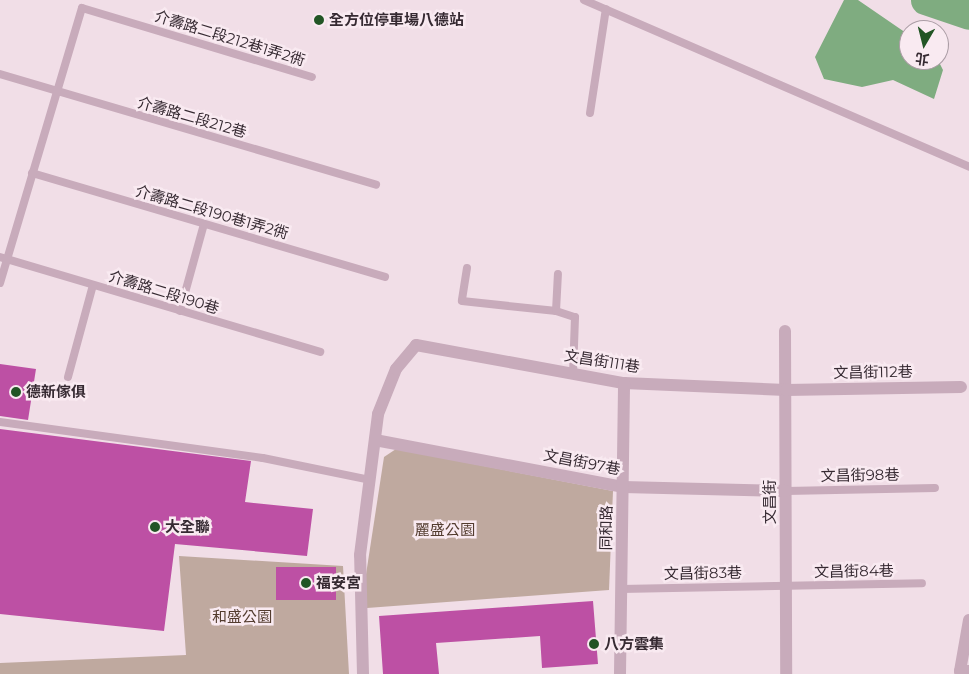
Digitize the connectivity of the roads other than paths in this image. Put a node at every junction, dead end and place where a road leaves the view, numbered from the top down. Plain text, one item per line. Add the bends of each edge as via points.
1 (584, 0) edge
2 (606, 10) junction
3 (0, 74) edge
4 (312, 77) dead end
5 (55, 90) junction
6 (590, 114) dead end
7 (969, 167) edge
8 (32, 173) junction
9 (376, 186) dead end
10 (204, 224) junction
11 (3, 258) edge
12 (467, 268) dead end
13 (558, 274) dead end
14 (386, 277) dead end
15 (0, 283) edge
16 (94, 285) junction
17 (180, 311) junction
18 (556, 311) junction
19 (785, 331) dead end
20 (320, 352) dead end
21 (573, 373) junction
22 (68, 377) dead end
23 (624, 383) junction
24 (961, 387) dead end
25 (786, 390) junction
26 (0, 422) edge
27 (375, 440) junction
28 (370, 480) junction
29 (623, 487) junction
30 (935, 488) dead end
31 (786, 491) junction
32 (922, 583) dead end
33 (786, 586) junction
34 (621, 589) junction
35 (969, 620) edge
36 (963, 672) edge
37 (363, 674) edge
38 (620, 674) edge
39 (786, 674) edge

1 - 2 lane
2 - 6 lane
2 - 7 lane
3 - 5 lane, 介壽路二段212巷
4 - 5 lane, 介壽路二段212巷1弄2衖 via 82,8
5 - 8 lane
5 - 9 lane, 介壽路二段212巷
8 - 10 lane, 介壽路二段190巷1弄2衖
8 - 11 lane
10 - 14 lane, 介壽路二段190巷1弄2衖
10 - 17 lane
11 - 15 lane
11 - 16 lane, 介壽路二段190巷
12 - 18 lane via 462,301
13 - 18 lane
16 - 17 lane, 介壽路二段190巷
16 - 22 lane
17 - 20 lane, 介壽路二段190巷
18 - 21 lane via 575,318
19 - 25 street, 文昌街
21 - 23 street, 文昌街111巷
21 - 27 street, 文昌街111巷 via 416,344 396,369 378,414
23 - 25 street, 文昌街111巷
23 - 29 street, 同和路
24 - 25 street, 文昌街112巷
25 - 31 street, 文昌街
26 - 28 lane via 263,458
27 - 28 street
27 - 29 street, 文昌街97巷
28 - 37 street via 360,555
29 - 31 street, 文昌街97巷
29 - 34 street, 同和路
30 - 31 lane, 文昌街98巷
31 - 33 street, 文昌街
32 - 33 lane, 文昌街84巷
33 - 34 lane, 文昌街83巷
33 - 39 street, 文昌街
34 - 38 street, 同和路
35 - 36 street

